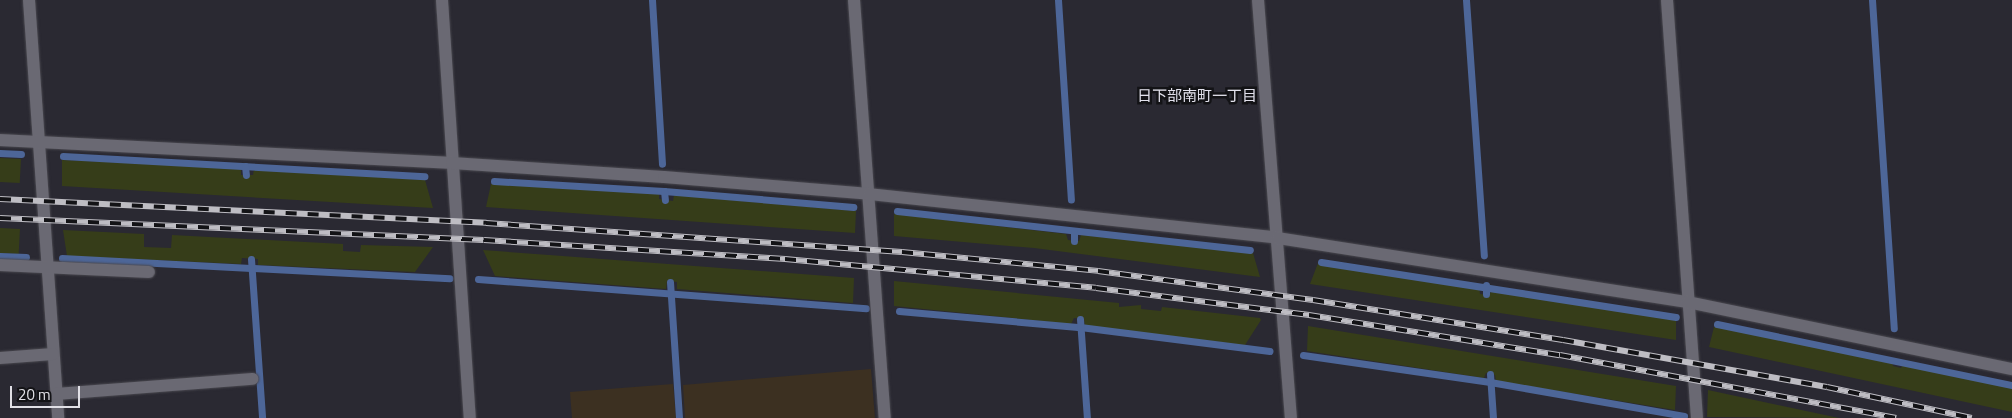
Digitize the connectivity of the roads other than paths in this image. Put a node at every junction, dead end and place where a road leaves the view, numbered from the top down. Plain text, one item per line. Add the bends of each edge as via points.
1 (29, 0) edge
2 (442, 0) edge
3 (854, 0) edge
4 (1258, 0) edge
5 (1667, 0) edge
6 (0, 140) edge
7 (39, 141) junction
8 (452, 163) junction
9 (869, 194) junction
10 (1278, 238) junction
11 (0, 265) edge
12 (48, 266) junction
13 (149, 272) dead end
14 (1688, 302) junction
15 (53, 354) junction
16 (0, 358) edge
17 (2012, 369) edge
18 (252, 379) dead end
19 (56, 394) junction
20 (58, 418) edge
21 (470, 418) edge
22 (885, 418) edge
23 (1291, 418) edge
24 (1697, 418) edge

1 - 7 street
2 - 8 street
3 - 9 street
4 - 10 street
5 - 14 street
6 - 7 street
7 - 8 street
7 - 12 street
8 - 9 street
8 - 21 street
9 - 10 street
9 - 22 street
10 - 14 street
10 - 23 street
11 - 12 street
12 - 13 street
12 - 15 street
14 - 17 street
14 - 24 street
15 - 16 street
15 - 19 street
18 - 19 street
19 - 20 street

